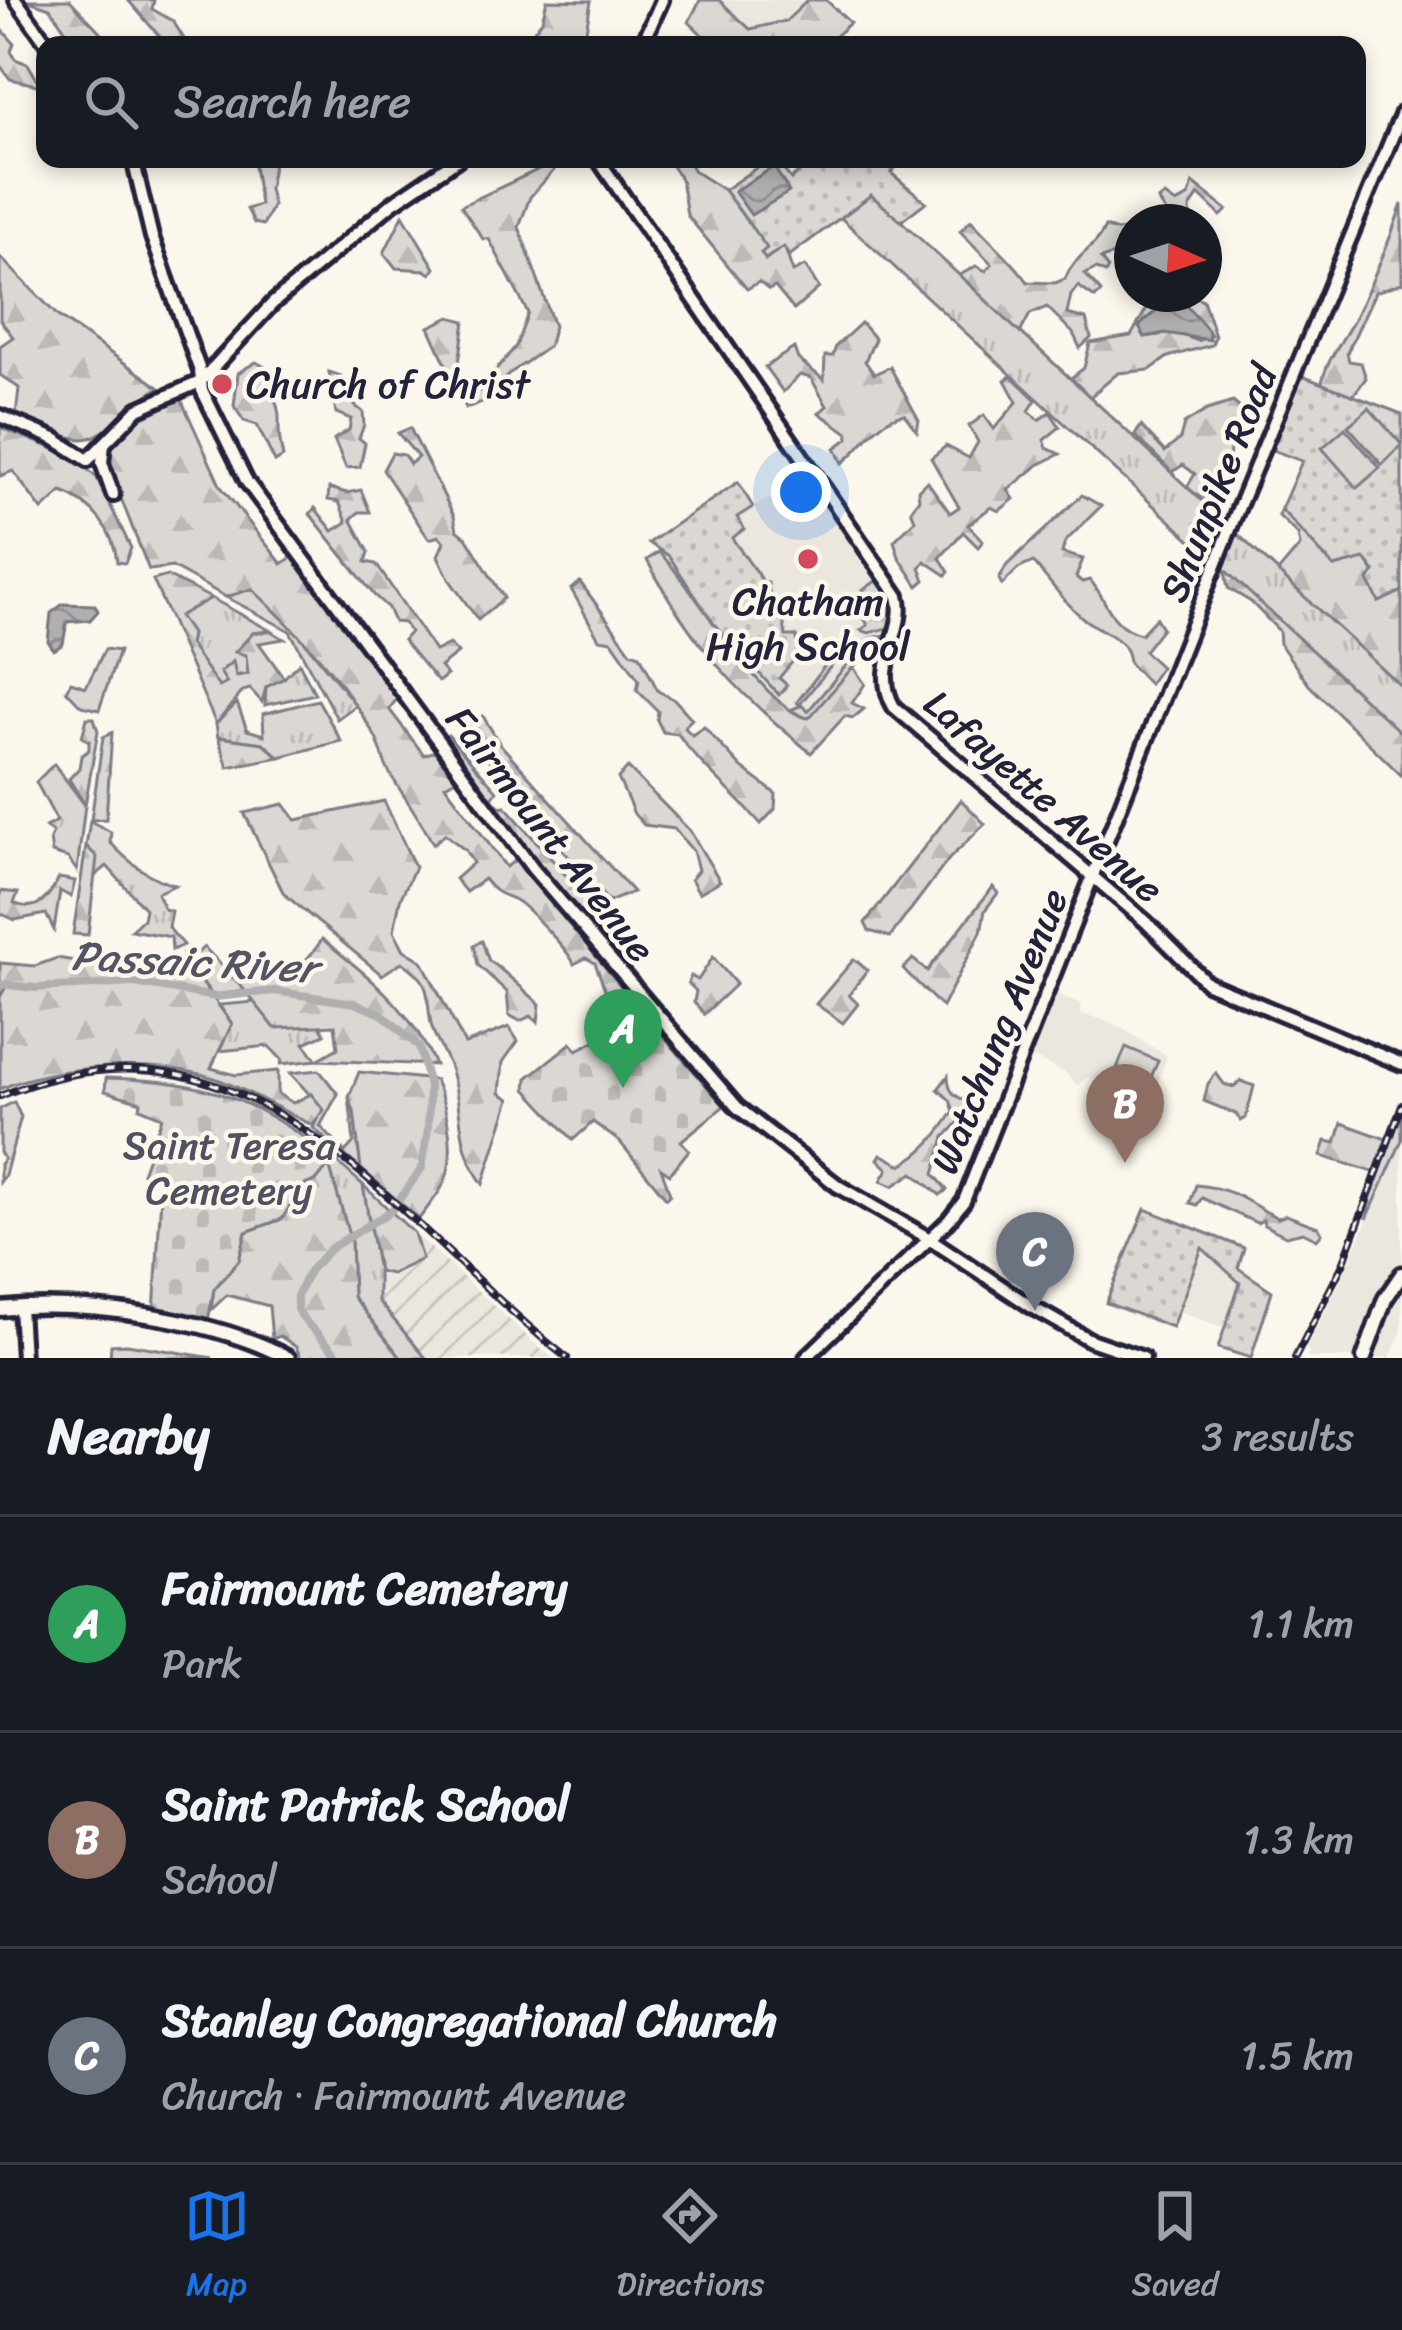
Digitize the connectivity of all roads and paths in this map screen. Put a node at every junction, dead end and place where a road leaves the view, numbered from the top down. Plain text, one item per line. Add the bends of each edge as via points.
1 (16, 0) edge
2 (662, 0) edge
3 (42, 36) edge
4 (646, 36) edge
5 (1402, 113) edge
6 (135, 168) edge
7 (444, 168) edge
8 (604, 168) edge
9 (200, 382) junction
10 (0, 416) edge
11 (56, 439) junction
12 (105, 440) junction
13 (113, 495) dead end
14 (1093, 876) junction
15 (1402, 1064) edge
16 (929, 1239) junction
17 (1402, 1274) edge
18 (20, 1307) junction
19 (0, 1309) edge
20 (23, 1358) edge
21 (288, 1358) edge
22 (806, 1358) edge
23 (1143, 1358) edge
24 (1364, 1358) edge

1 - 3 main road
2 - 4 main road
5 - 14 main road, Shunpike Road
6 - 9 main road, Fairmount Avenue
7 - 9 main road via 273,304
8 - 14 main road, Lafayette Avenue via 899,599 887,656 890,702
9 - 12 main road via 148,403
9 - 16 main road, Fairmount Avenue via 247,482 568,911 749,1119 838,1186
10 - 11 main road
11 - 12 main road
11 - 12 main road via 88,460
12 - 13 main road via 101,459
14 - 15 main road, Lafayette Avenue via 1207,983
14 - 16 main road, Watchung Avenue via 964,1201
16 - 22 main road, Watchung Avenue
16 - 23 main road, Fairmount Avenue via 1080,1336
17 - 24 main road
18 - 19 main road
18 - 20 main road
18 - 21 main road via 202,1324

